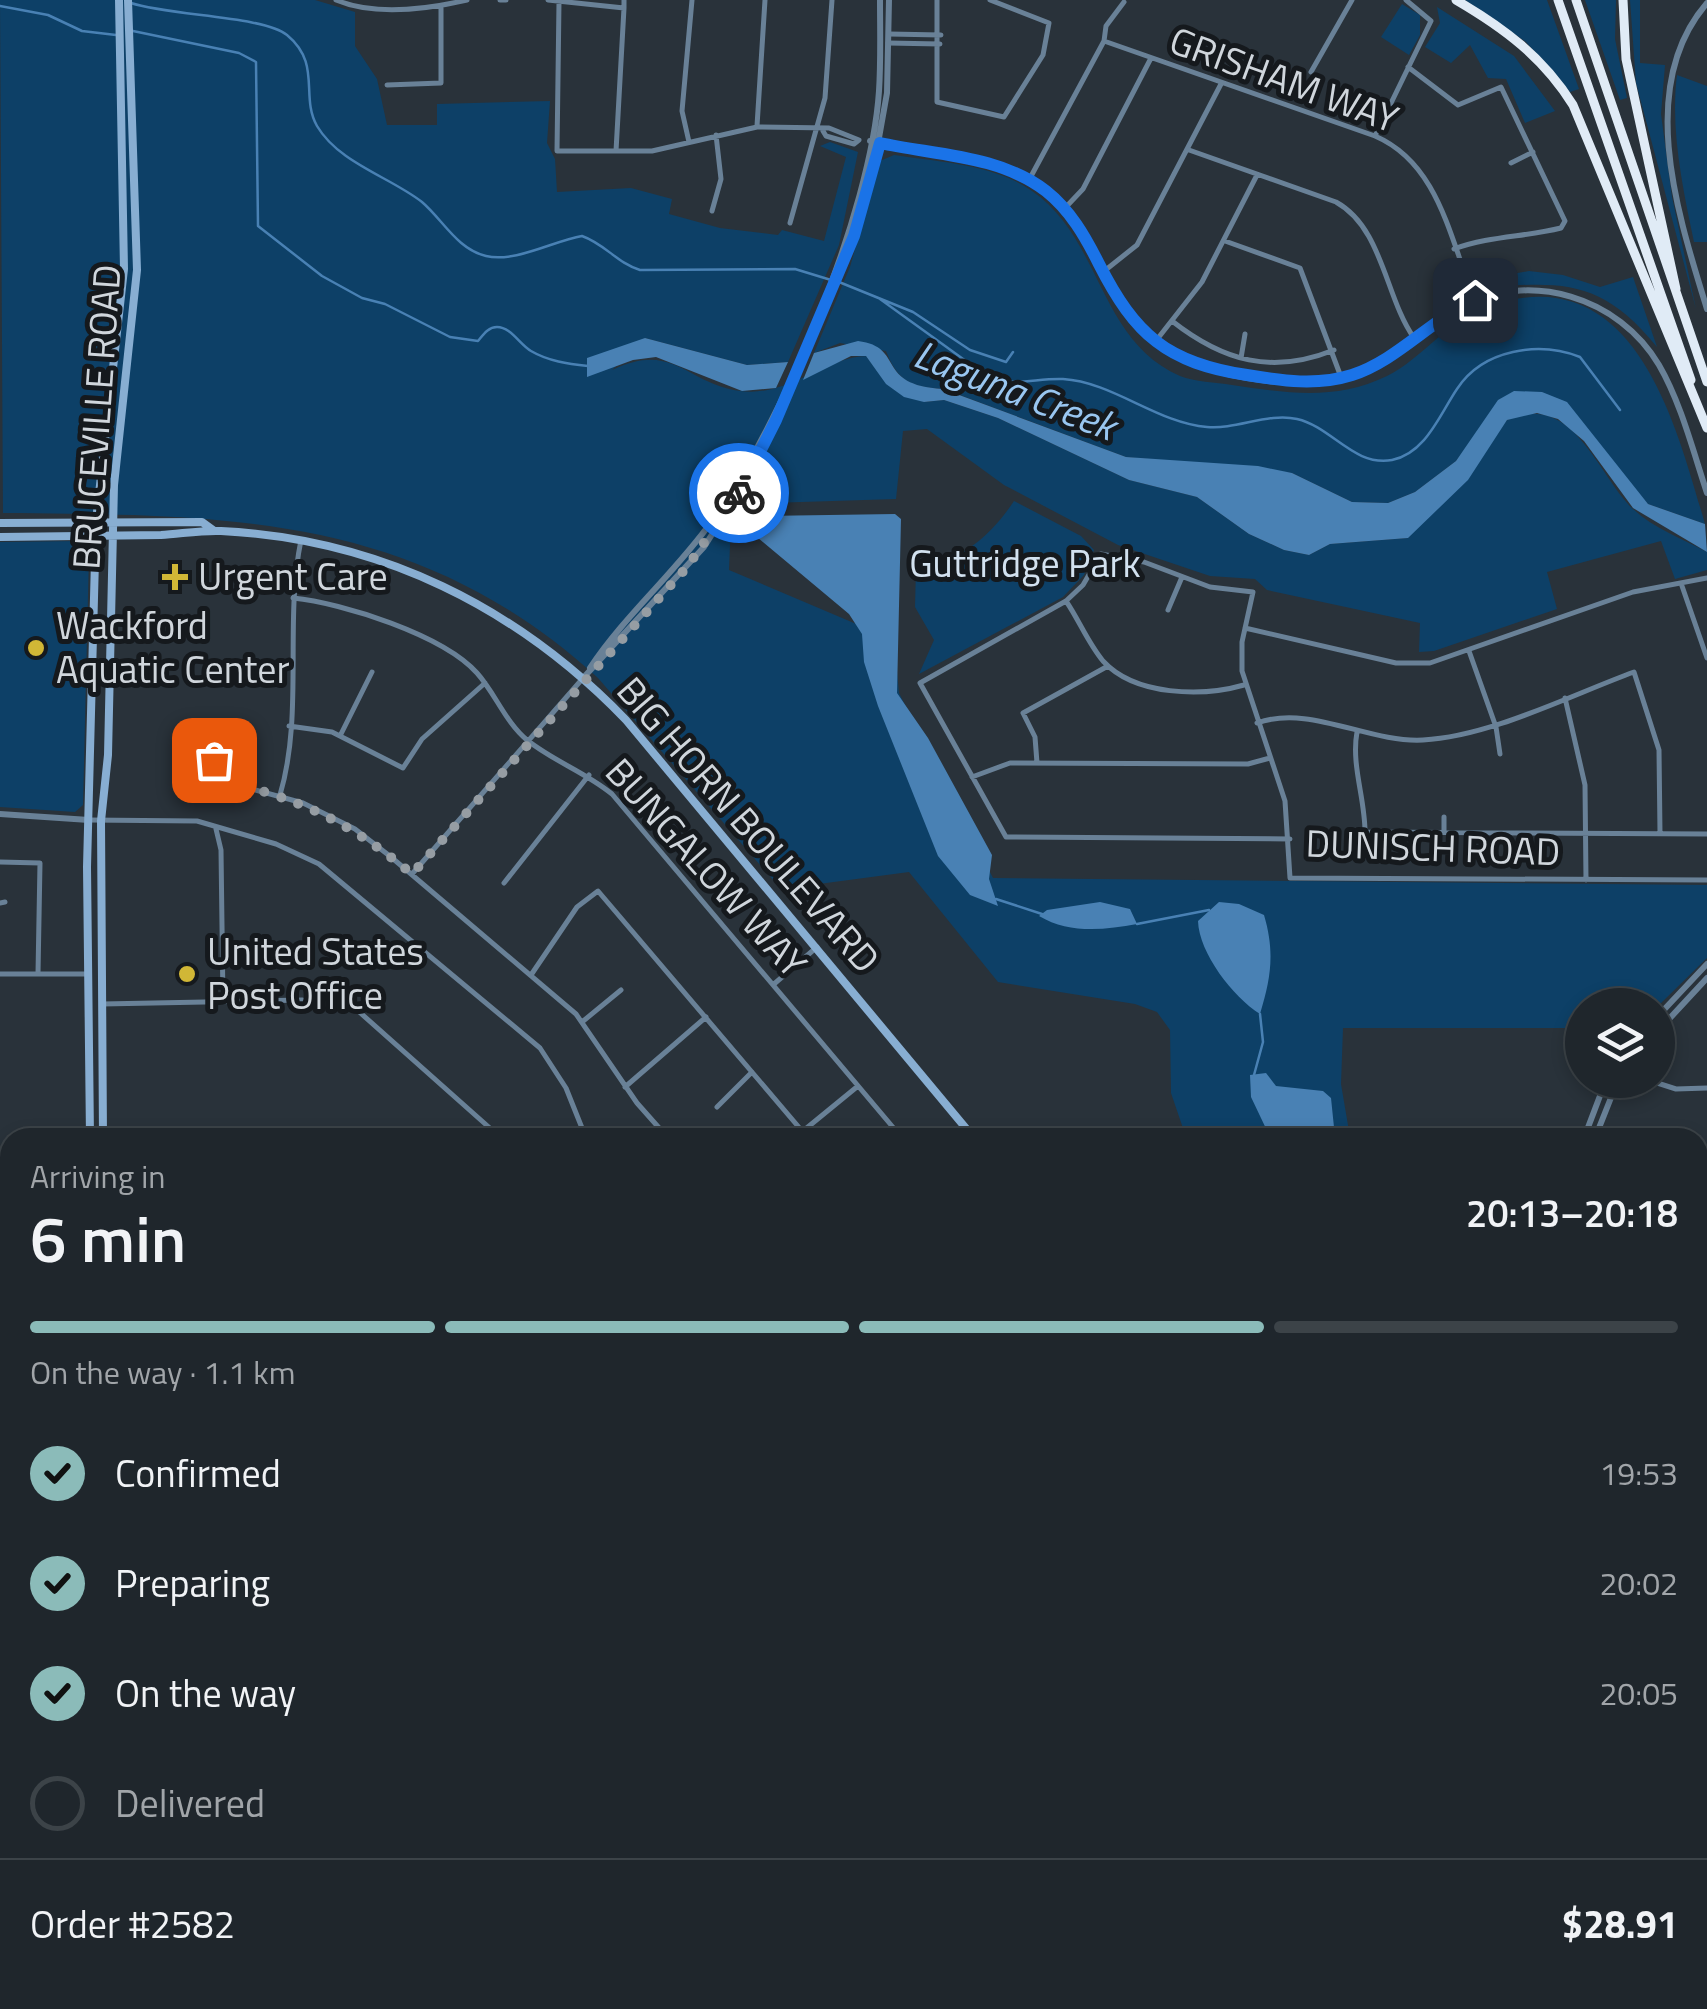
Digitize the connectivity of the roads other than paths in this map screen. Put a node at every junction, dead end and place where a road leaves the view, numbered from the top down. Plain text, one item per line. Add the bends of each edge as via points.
1 (120, 0) edge
2 (128, 0) edge
3 (336, 0) edge
4 (466, 0) edge
5 (548, 0) edge
6 (692, 0) edge
7 (765, 0) edge
8 (832, 0) edge
9 (880, 0) edge
10 (888, 0) edge
11 (938, 0) edge
12 (990, 0) edge
13 (1352, 0) edge
14 (1406, 0) edge
15 (1456, 0) edge
16 (1558, 0) edge
17 (1576, 0) edge
18 (1623, 0) edge
19 (559, 2) edge
20 (1124, 2) edge
21 (1707, 3) edge
22 (624, 4) edge
23 (441, 7) junction
24 (941, 35) junction
25 (888, 39) junction
26 (1104, 42) junction
27 (124, 44) junction
28 (940, 44) junction
29 (1150, 60) junction
30 (1408, 66) junction
31 (1310, 72) dead end
32 (1221, 84) junction
33 (386, 86) dead end
34 (757, 127) junction
35 (821, 130) junction
36 (716, 135) junction
37 (1374, 136) junction
38 (870, 141) junction
39 (689, 142) junction
40 (880, 143) junction
41 (1189, 150) junction
42 (616, 151) junction
43 (1533, 152) junction
44 (1511, 163) dead end
45 (1257, 175) junction
46 (1029, 180) junction
47 (1064, 209) junction
48 (712, 211) dead end
49 (790, 223) dead end
50 (1225, 241) junction
51 (1454, 249) junction
52 (845, 252) junction
53 (1103, 272) junction
54 (1676, 296) junction
55 (1475, 300) junction
56 (1707, 310) edge
57 (1172, 321) junction
58 (1245, 334) dead end
59 (1414, 338) junction
60 (1155, 342) junction
61 (1334, 350) junction
62 (1241, 358) junction
63 (1341, 378) junction
64 (1707, 382) edge
65 (1707, 427) edge
66 (1707, 492) edge
67 (96, 521) junction
68 (114, 521) junction
69 (0, 523) edge
70 (215, 530) junction
71 (0, 536) edge
72 (97, 536) junction
73 (114, 536) junction
74 (301, 540) junction
75 (1182, 577) junction
76 (1707, 578) edge
77 (1682, 586) junction
78 (293, 598) junction
79 (1066, 601) junction
80 (1168, 610) dead end
81 (1245, 628) junction
82 (1468, 651) junction
83 (1707, 658) edge
84 (1108, 666) junction
85 (372, 672) dead end
86 (584, 677) junction
87 (485, 683) junction
88 (1244, 686) junction
89 (1564, 698) junction
90 (1257, 723) junction
91 (1494, 723) junction
92 (289, 726) junction
93 (213, 727) dead end
94 (1357, 732) junction
95 (340, 736) junction
96 (527, 740) junction
97 (1500, 754) dead end
98 (1270, 758) junction
99 (1037, 763) junction
100 (589, 776) junction
101 (972, 777) junction
102 (280, 795) junction
103 (0, 814) edge
104 (1444, 817) dead end
105 (89, 820) junction
106 (101, 821) junction
107 (216, 829) junction
108 (1444, 832) junction
109 (1586, 833) junction
110 (1660, 834) junction
111 (1707, 834) edge
112 (1290, 839) junction
113 (0, 862) edge
114 (412, 874) junction
115 (1586, 880) junction
116 (1707, 880) edge
117 (504, 883) dead end
118 (88, 925) junction
119 (818, 946) junction
120 (1707, 964) edge
121 (38, 973) junction
122 (0, 974) edge
123 (89, 974) junction
124 (530, 975) junction
125 (1707, 978) edge
126 (774, 984) junction
127 (620, 990) dead end
128 (1675, 998) edge
129 (222, 1002) junction
130 (102, 1004) junction
131 (1675, 1013) edge
132 (706, 1017) junction
133 (582, 1022) junction
134 (752, 1072) junction
135 (858, 1086) junction
136 (625, 1087) junction
137 (1707, 1088) edge
138 (1675, 1089) edge
139 (1599, 1098) edge
140 (1611, 1098) edge
141 (717, 1107) dead end
142 (90, 1128) edge
143 (102, 1128) edge
144 (490, 1128) edge
145 (582, 1128) edge
146 (660, 1128) edge
147 (801, 1128) edge
148 (812, 1128) edge
149 (894, 1128) edge
150 (966, 1128) edge
151 (1588, 1128) edge
152 (1599, 1128) edge

1 - 27 main road, BRUCEVILLE ROAD
2 - 27 main road, BRUCEVILLE ROAD
3 - 23 street
4 - 23 street
5 - 19 street
6 - 39 street via 682,111
7 - 34 street
8 - 35 street
9 - 38 street via 879,94
10 - 25 street
11 - 24 street
12 - 28 street via 1049,23 1043,54 1008,116 938,102
13 - 31 street
14 - 30 street via 1430,21
15 - 65 highway via 1519,40 1573,105
16 - 65 highway
17 - 54 highway
18 - 54 highway via 1626,59 1677,276
19 - 22 street
19 - 42 street via 557,151
20 - 26 street via 1106,26
21 - 56 street via 1683,34 1667,99 1683,220
22 - 42 street
23 - 33 street via 441,83
24 - 25 street
24 - 28 street
25 - 28 street
25 - 40 street
26 - 29 street, GRISHAM WAY
26 - 46 street
27 - 67 main road, BRUCEVILLE ROAD via 124,269
27 - 68 main road, BRUCEVILLE ROAD via 138,196 137,270
29 - 32 street, GRISHAM WAY
29 - 47 street via 1083,189
30 - 37 street
30 - 43 street via 1458,105 1501,86
32 - 37 street, GRISHAM WAY
32 - 41 street
34 - 35 street
34 - 36 street
35 - 38 street via 854,144
35 - 49 street
36 - 39 street
36 - 48 street via 721,179
37 - 51 street, GRISHAM WAY via 1421,170
38 - 40 street
38 - 52 street
39 - 42 street
40 - 46 street via 989,164
40 - 52 street
41 - 45 street
41 - 53 street via 1137,246
43 - 44 street
43 - 51 street via 1564,224
45 - 50 street
45 - 59 street via 1353,214
46 - 47 street
47 - 53 street
50 - 57 street
50 - 61 street via 1300,268
51 - 55 street, GRISHAM WAY
52 - 86 street via 780,404 714,519
53 - 60 street via 1126,313
54 - 64 highway
55 - 59 street
55 - 66 street via 1546,291 1616,317 1658,363
57 - 60 street
57 - 62 street via 1210,350
58 - 62 street
59 - 63 street
60 - 63 street via 1213,370 1290,382
61 - 62 street via 1292,364
61 - 63 street
67 - 68 main road, BIG HORN BOULEVARD
67 - 69 main road, BIG HORN BOULEVARD
67 - 72 main road, BRUCEVILLE ROAD
68 - 70 main road, BIG HORN BOULEVARD via 202,522
68 - 73 main road, BRUCEVILLE ROAD
70 - 73 main road, BIG HORN BOULEVARD
70 - 74 main road, BIG HORN BOULEVARD
71 - 72 main road, BIG HORN BOULEVARD
72 - 73 main road, BIG HORN BOULEVARD
72 - 105 main road, BRUCEVILLE ROAD
73 - 106 main road, BRUCEVILLE ROAD
74 - 78 street
74 - 86 main road, BIG HORN BOULEVARD via 392,564 469,597
75 - 79 street via 1101,554
75 - 80 street
75 - 81 street, DUNISCH ROAD via 1253,592
76 - 77 street
77 - 82 street via 1633,592
77 - 83 street
78 - 87 street, BUNGALOW WAY via 412,634 462,660
78 - 92 street
79 - 84 street
79 - 101 street via 920,683
81 - 82 street via 1408,664
81 - 88 street, DUNISCH ROAD
82 - 91 street
84 - 88 street via 1136,684 1161,689
84 - 99 street via 1023,712
85 - 95 street
86 - 96 street
86 - 119 main road, BIG HORN BOULEVARD
87 - 95 street via 422,739 403,768
87 - 96 street, BUNGALOW WAY
88 - 90 street, DUNISCH ROAD
89 - 91 street
89 - 109 street via 1583,766
89 - 110 street via 1634,672 1659,750
90 - 94 street via 1295,718
90 - 98 street, DUNISCH ROAD
91 - 94 street via 1420,740
91 - 97 street
92 - 95 street
92 - 102 street
93 - 102 street via 212,778
94 - 108 street via 1365,832
96 - 100 street, BUNGALOW WAY
96 - 114 street
98 - 99 street via 1248,764
98 - 112 street, DUNISCH ROAD via 1286,801
99 - 101 street via 1001,764
100 - 117 street
100 - 126 street, BUNGALOW WAY via 612,794
101 - 112 street via 1006,838
102 - 114 street via 355,829
103 - 105 street
104 - 108 street
105 - 106 street
105 - 118 main road, BRUCEVILLE ROAD
106 - 107 street via 184,820
106 - 130 main road, BRUCEVILLE ROAD
107 - 129 street
107 - 145 street via 306,856 380,910 546,1054
108 - 109 street
109 - 110 street
109 - 115 street
110 - 111 street
112 - 115 street, DUNISCH ROAD via 1290,878
113 - 121 street via 40,863
114 - 124 street
115 - 116 street, DUNISCH ROAD
118 - 123 main road, BRUCEVILLE ROAD
118 - 130 main road via 94,995
119 - 126 street
119 - 150 main road, BIG HORN BOULEVARD
120 - 128 street
121 - 122 street
121 - 123 street
123 - 142 main road, BRUCEVILLE ROAD
124 - 132 street via 598,890
124 - 133 street
125 - 131 street
126 - 135 street, BUNGALOW WAY
127 - 133 street
129 - 130 street
129 - 144 street via 302,1000 359,1011
130 - 143 main road, BRUCEVILLE ROAD
132 - 134 street
132 - 136 street
133 - 136 street
134 - 141 street
134 - 147 street
135 - 148 street
135 - 149 street, BUNGALOW WAY
136 - 146 street
137 - 138 street
139 - 151 street
140 - 152 street

